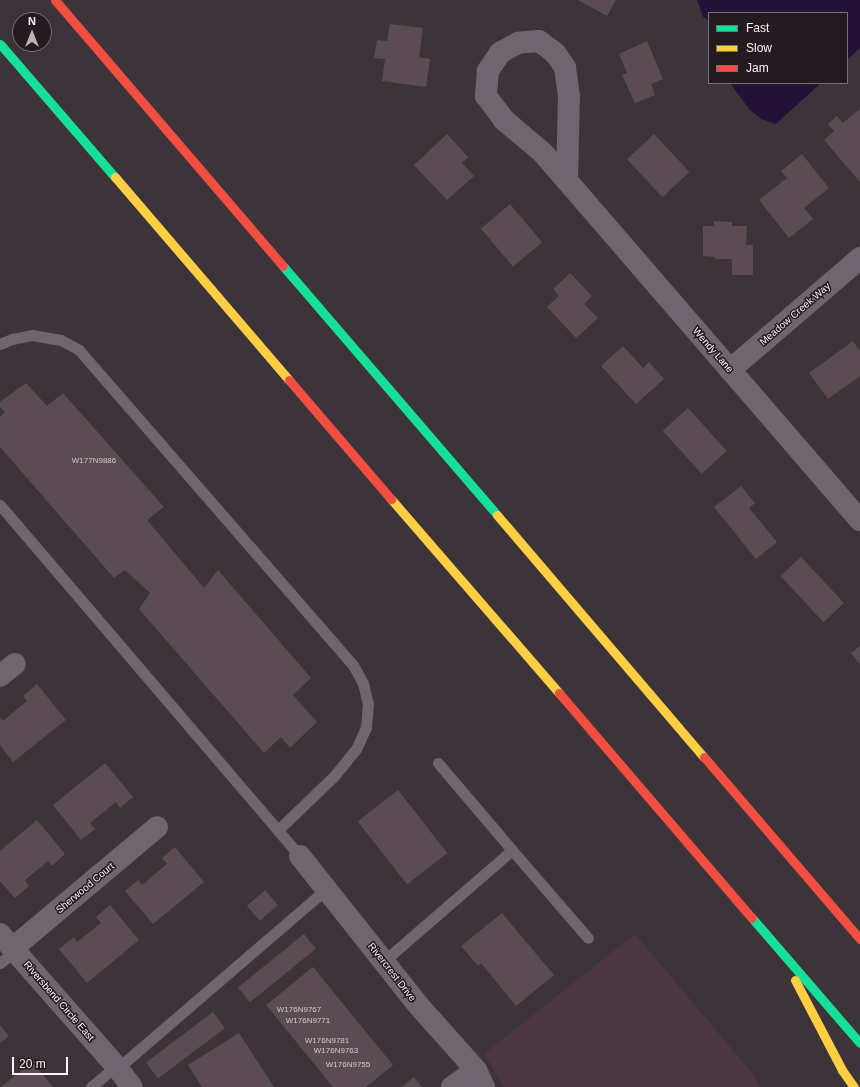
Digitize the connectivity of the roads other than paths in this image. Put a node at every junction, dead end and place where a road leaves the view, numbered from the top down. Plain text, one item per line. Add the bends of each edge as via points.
1 (55, 0) edge
2 (0, 44) edge
3 (567, 181) junction
4 (860, 258) edge
5 (0, 344) edge
6 (730, 370) junction
7 (0, 505) edge
8 (860, 520) edge
9 (438, 763) dead end
10 (157, 827) dead end
11 (278, 830) junction
12 (512, 850) junction
13 (300, 856) joint
14 (326, 889) junction
15 (588, 938) dead end
16 (860, 939) edge
17 (775, 944) junction
18 (7, 949) edge
19 (384, 961) junction
20 (860, 1043) edge
21 (117, 1067) junction
22 (480, 1079) edge
23 (91, 1087) edge
24 (132, 1087) edge
25 (452, 1087) edge
26 (854, 1087) edge

1 - 16 highway
2 - 17 highway
3 - 3 street, Wendy Lane via 569,96 565,67 555,53 539,41 518,44 500,53 488,71 486,96 504,120 543,153
3 - 6 street, Wendy Lane
4 - 6 street, Meadow Creek Way
5 - 11 lane via 32,335 61,340 80,350 348,659 363,683 368,704 366,727 356,750 333,777
6 - 8 street, Wendy Lane
7 - 11 lane
9 - 12 lane
10 - 18 street, Sherwood Court
11 - 13 lane
12 - 15 lane
12 - 19 lane
13 - 14 street, Rivercrest Drive
14 - 19 street, Rivercrest Drive
14 - 21 lane
17 - 20 highway
17 - 26 highway via 842,1070
18 - 21 street, Riversbend Circle East
19 - 22 street, Rivercrest Drive
21 - 23 lane
21 - 24 street, Riversbend Circle East
22 - 25 street

